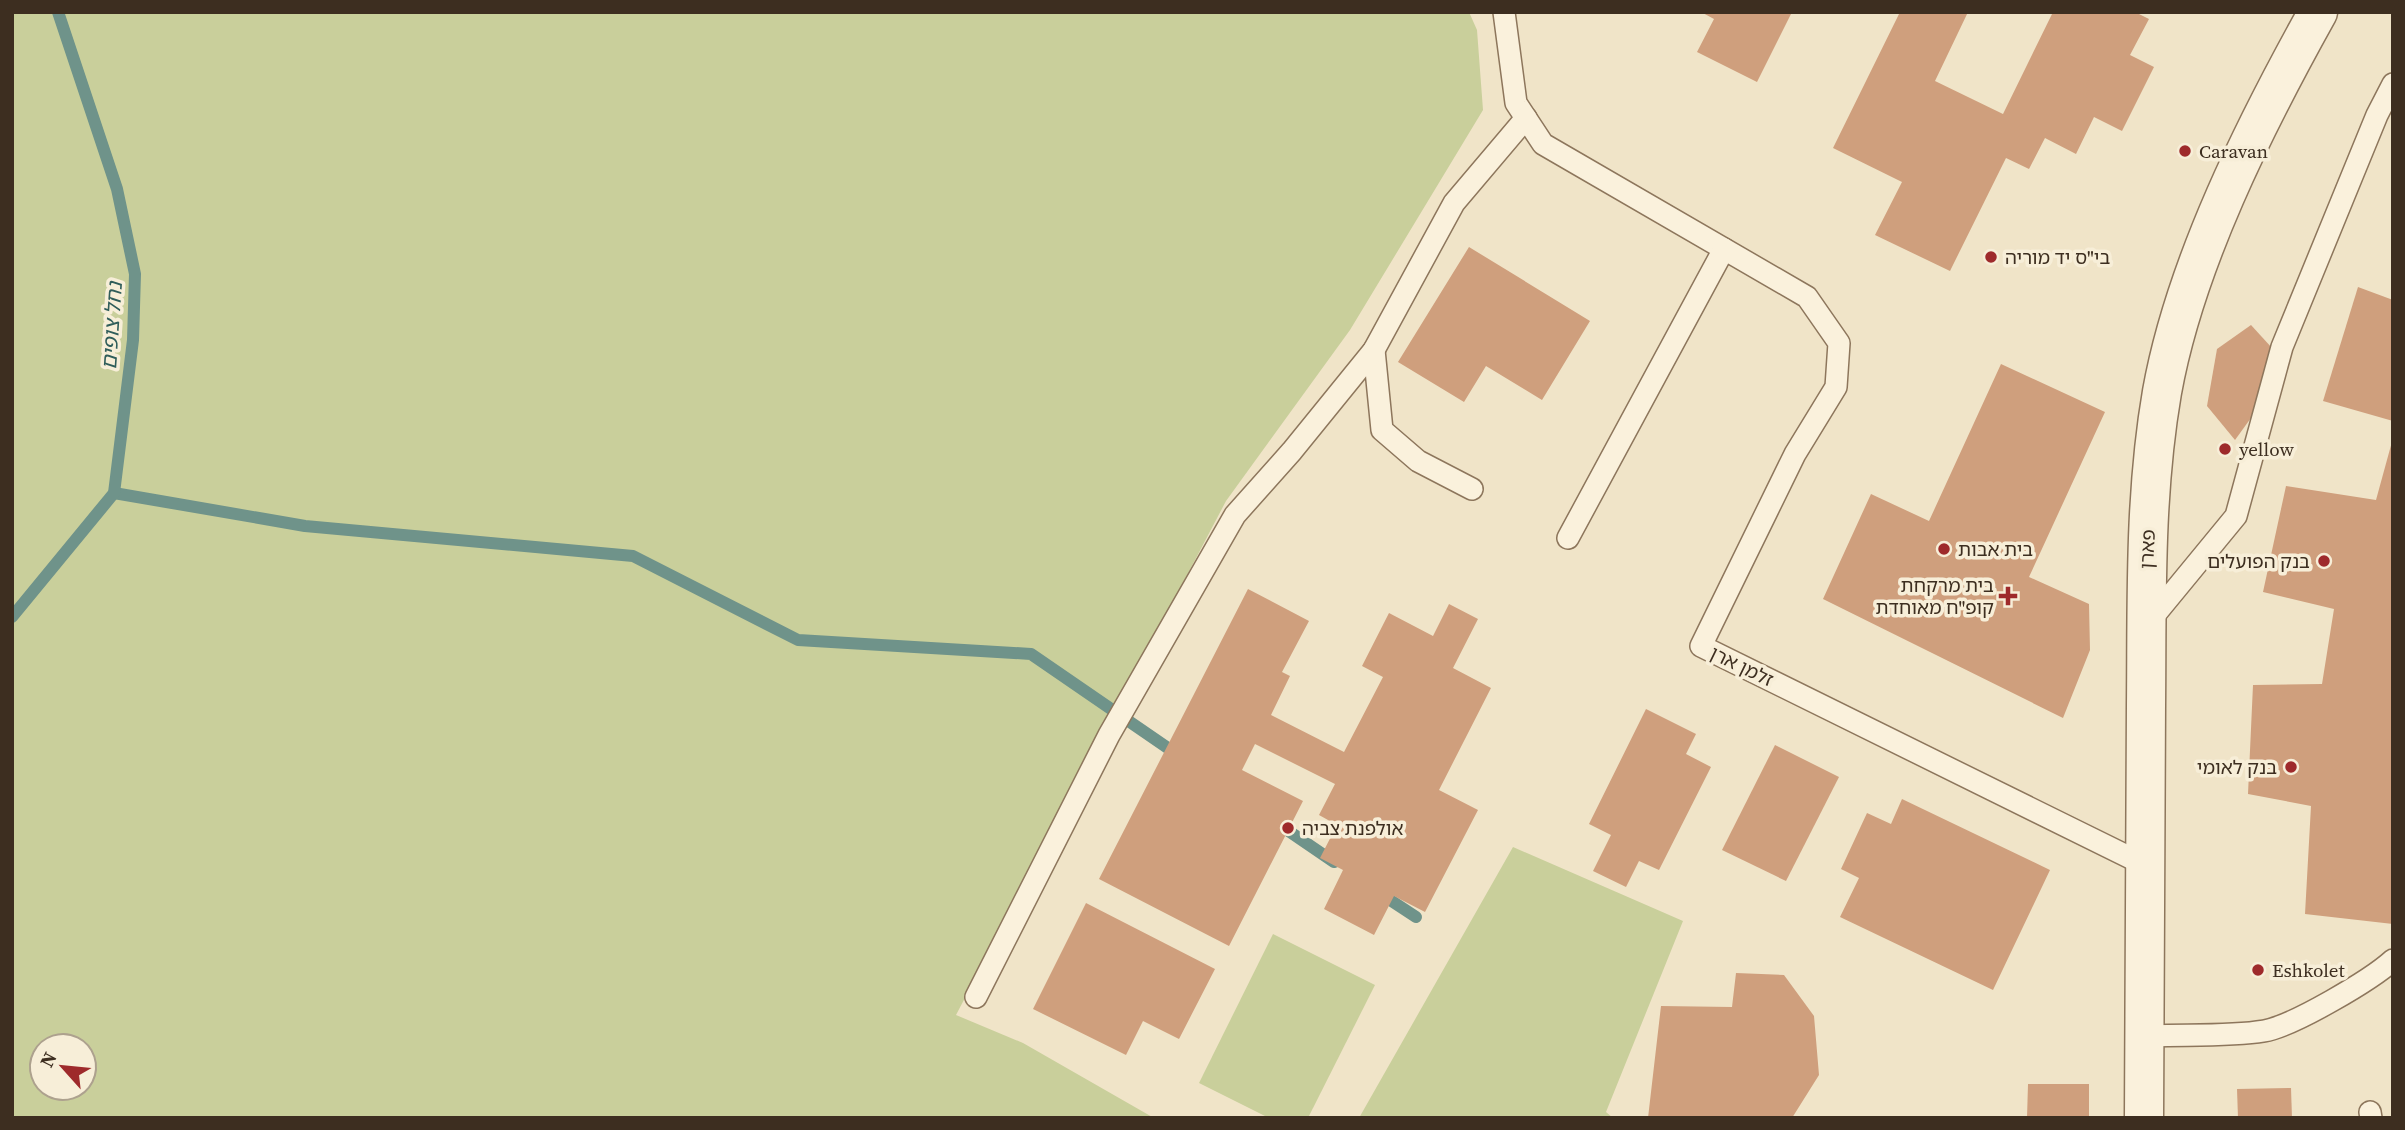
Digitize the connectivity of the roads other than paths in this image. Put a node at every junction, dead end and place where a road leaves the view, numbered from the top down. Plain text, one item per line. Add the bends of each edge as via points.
1 (1504, 12) edge
2 (2318, 12) edge
3 (2393, 84) edge
4 (1526, 118) junction
5 (1724, 249) junction
6 (1374, 350) junction
7 (1472, 489) dead end
8 (1568, 538) dead end
9 (2147, 624) junction
10 (2145, 865) junction
11 (2393, 960) edge
12 (976, 997) dead end
13 (2145, 1035) junction
14 (2144, 1118) edge

1 - 4 lane, זלמן ארן via 1516,103
2 - 9 street, פארן via 2244,154 2183,312 2163,390 2154,458 2146,558
3 - 9 lane via 2281,347 2236,516
4 - 5 lane, זלמן ארן via 1543,144
4 - 6 lane via 1454,203
5 - 8 lane
5 - 10 lane, זלמן ארן via 1807,297 1839,343 1836,387 1796,454 1701,646
6 - 7 lane via 1382,430 1418,461
6 - 12 lane via 1235,515 1109,735
9 - 10 street, פארן
10 - 13 street, פארן
11 - 13 lane via 2370,977 2266,1031
13 - 14 street, פארן

